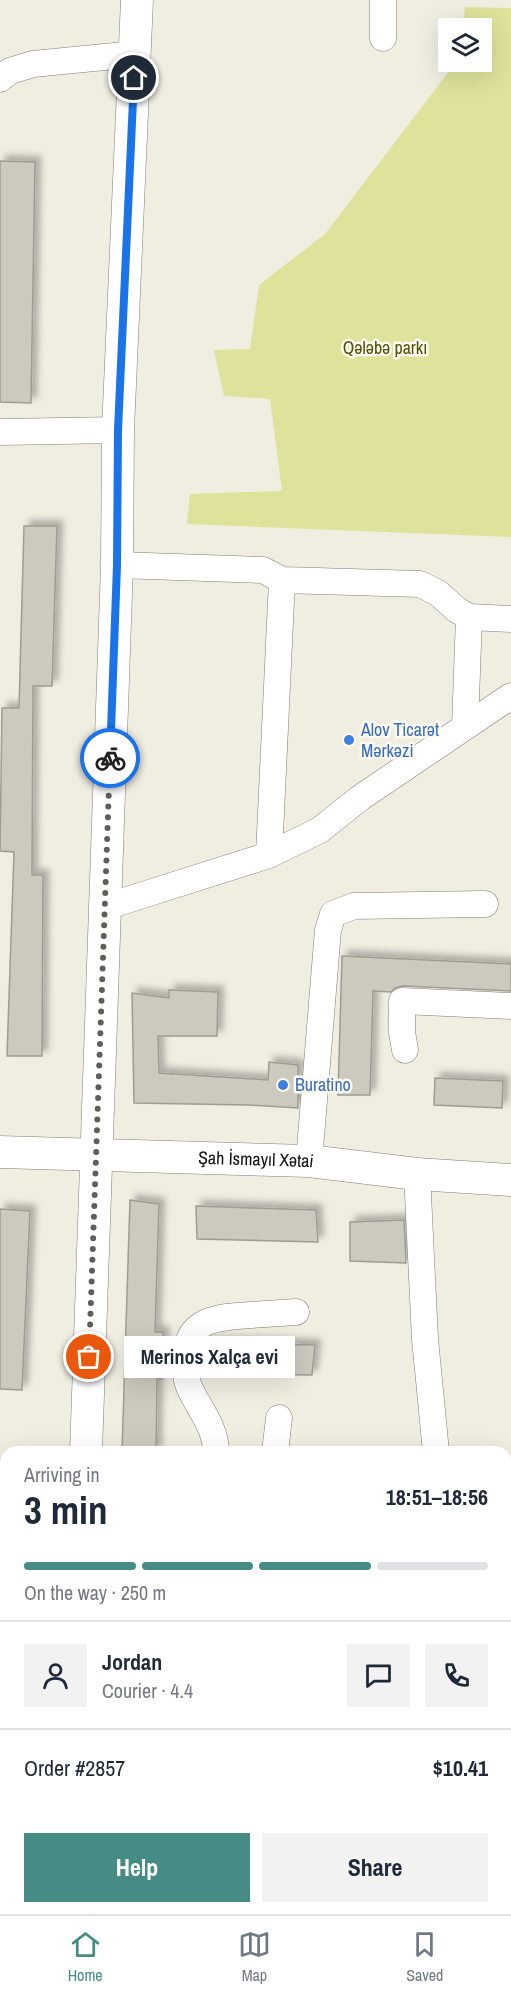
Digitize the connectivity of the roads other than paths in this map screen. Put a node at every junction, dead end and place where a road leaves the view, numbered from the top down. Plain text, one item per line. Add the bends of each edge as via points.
1 (137, 0) edge
2 (383, 0) edge
3 (383, 38) dead end
4 (135, 54) junction
5 (0, 79) edge
6 (118, 430) junction
7 (0, 432) edge
8 (117, 565) junction
9 (282, 580) junction
10 (469, 617) junction
11 (511, 619) edge
12 (511, 696) edge
13 (465, 727) junction
14 (269, 855) junction
15 (485, 904) dead end
16 (105, 907) junction
17 (511, 1006) edge
18 (405, 1050) dead end
19 (0, 1152) edge
20 (96, 1155) junction
21 (309, 1161) junction
22 (417, 1174) junction
23 (511, 1180) edge
24 (296, 1312) dead end
25 (279, 1418) dead end
26 (86, 1446) edge
27 (215, 1446) edge
28 (276, 1446) edge
29 (435, 1446) edge

1 - 4 main road
2 - 3 street
4 - 5 street via 33,64 10,70
4 - 6 main road
6 - 7 street
6 - 8 main road
8 - 9 street via 263,570
8 - 16 main road
9 - 10 street via 420,584
9 - 14 street
10 - 11 street
10 - 13 street
12 - 13 street
13 - 14 street via 320,830
14 - 16 street
15 - 21 street via 354,906 333,915 328,930
16 - 20 main road
17 - 18 street via 402,1001
19 - 20 main road, Şah İsmayıl Xətai
20 - 21 main road, Şah İsmayıl Xətai
20 - 26 main road
21 - 22 main road, Şah İsmayıl Xətai
22 - 23 main road, Şah İsmayıl Xətai
22 - 29 street via 425,1339
24 - 27 street via 219,1317 205,1322 189,1338 188,1386 211,1428
25 - 28 street

